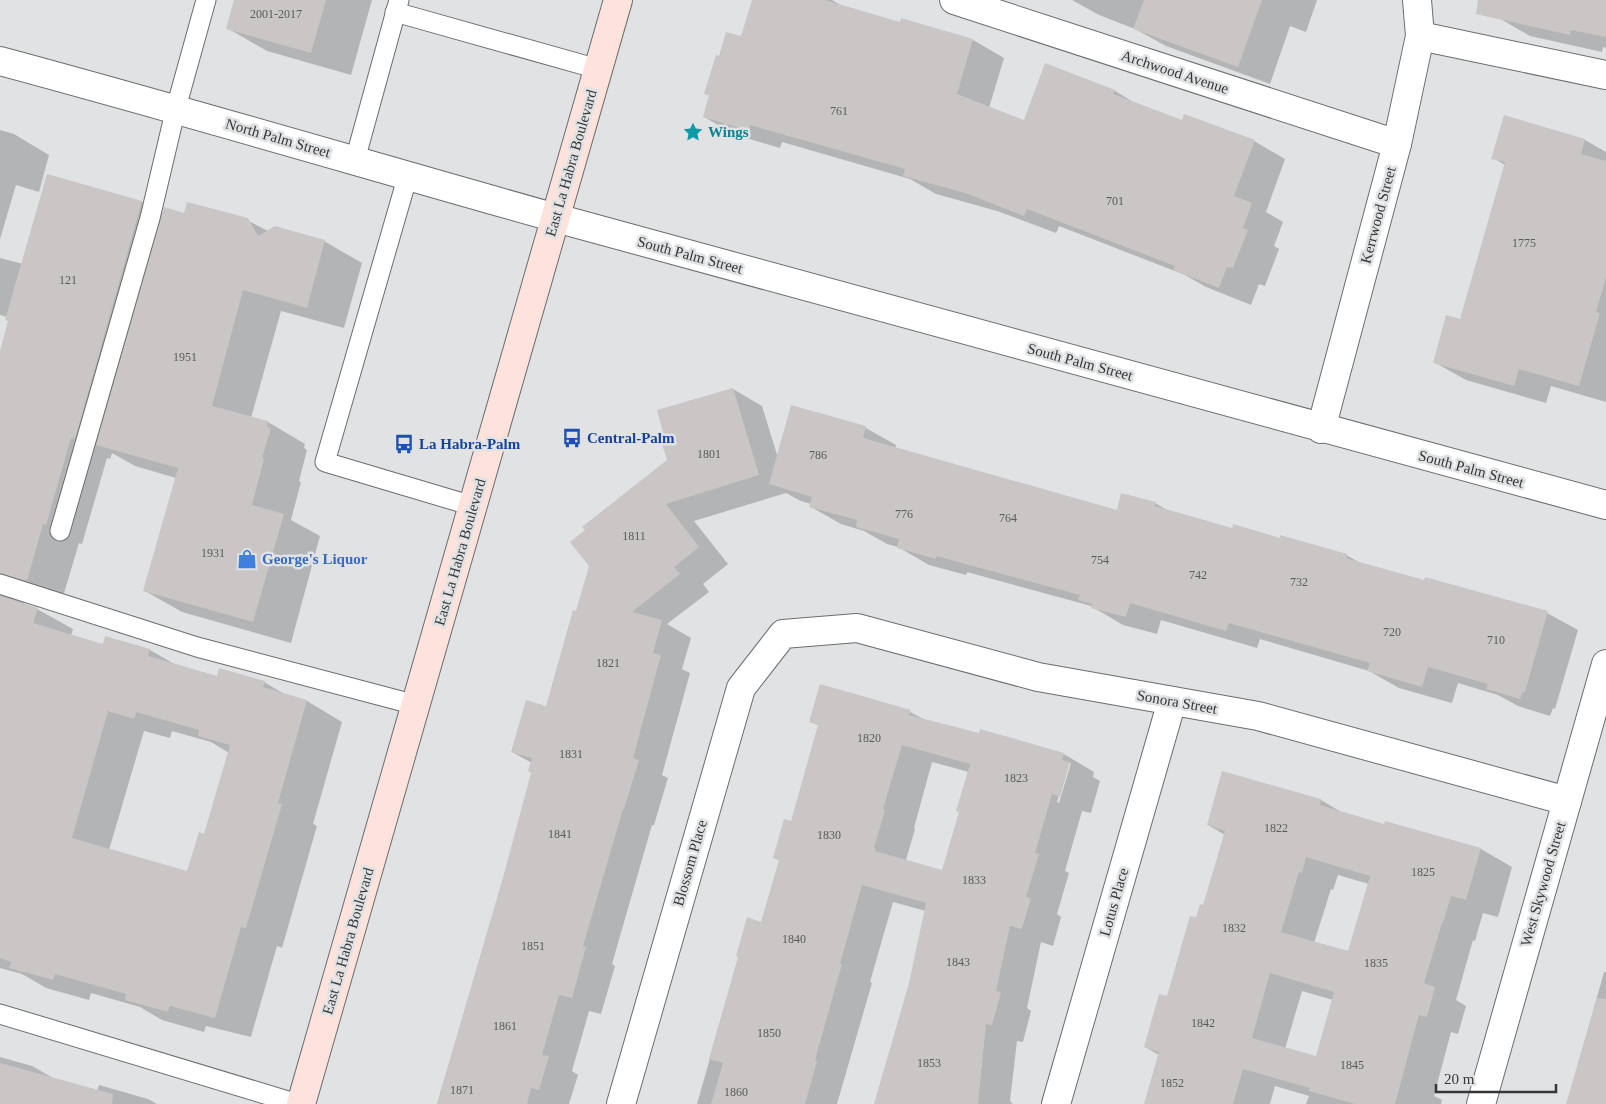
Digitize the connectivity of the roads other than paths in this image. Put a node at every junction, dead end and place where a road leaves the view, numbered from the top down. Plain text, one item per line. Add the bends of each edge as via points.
1 (206, 0) edge
2 (618, 0) edge
3 (954, 0) edge
4 (1416, 0) edge
5 (397, 6) edge
6 (1420, 36) junction
7 (0, 60) edge
8 (598, 69) junction
9 (1606, 75) edge
10 (176, 108) junction
11 (1397, 144) junction
12 (355, 160) junction
13 (408, 175) junction
14 (555, 218) junction
15 (1321, 428) junction
16 (1606, 505) edge
17 (473, 506) junction
18 (60, 532) dead end
19 (0, 584) edge
20 (783, 634) joint
21 (1606, 664) edge
22 (1172, 701) junction
23 (416, 705) junction
24 (1566, 800) junction
25 (0, 1014) edge
26 (300, 1104) edge
27 (621, 1104) edge
28 (1056, 1104) edge
29 (1481, 1104) edge

1 - 10 lane
2 - 8 main road, East La Habra Boulevard
3 - 11 street, Archwood Avenue
4 - 6 street, Kerrwood Street
5 - 8 lane
5 - 12 lane
6 - 9 street
6 - 11 street, Kerrwood Street
7 - 10 street, North Palm Street
8 - 14 main road, East La Habra Boulevard
10 - 12 street, North Palm Street
10 - 18 lane via 150,218
11 - 15 street, Kerrwood Street
12 - 13 street, North Palm Street
13 - 14 street, North Palm Street
13 - 17 lane via 325,462
14 - 15 street, South Palm Street
14 - 17 main road, East La Habra Boulevard
15 - 16 street, South Palm Street
17 - 23 main road, East La Habra Boulevard
19 - 23 lane via 197,647
20 - 22 street, Sonora Street via 857,628 1038,677
20 - 27 street, Blossom Place via 740,688
21 - 24 street, West Skywood Street
22 - 24 street, Sonora Street via 1258,716
22 - 28 street, Lotus Place
23 - 26 main road, East La Habra Boulevard
24 - 29 street, West Skywood Street
25 - 26 lane

